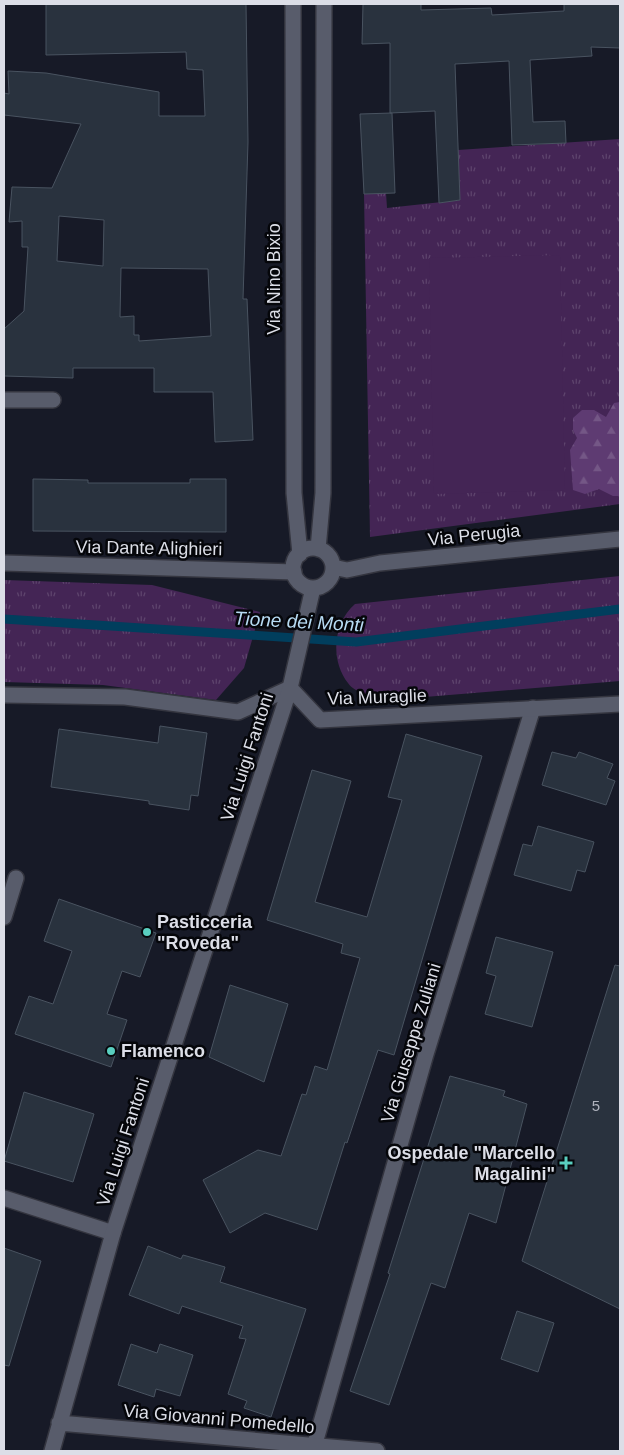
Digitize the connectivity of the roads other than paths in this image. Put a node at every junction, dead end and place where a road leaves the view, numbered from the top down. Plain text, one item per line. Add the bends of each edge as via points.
1 (294, 4) edge
2 (324, 4) edge
3 (4, 400) edge
4 (53, 400) dead end
5 (620, 538) edge
6 (318, 549) junction
7 (300, 554) junction
8 (4, 564) edge
9 (333, 567) junction
10 (294, 572) junction
11 (313, 588) junction
12 (290, 688) junction
13 (4, 695) edge
14 (620, 704) edge
15 (532, 708) junction
16 (16, 878) dead end
17 (4, 918) edge
18 (4, 1198) edge
19 (113, 1233) junction
20 (59, 1423) junction
21 (314, 1446) junction
22 (52, 1451) edge
23 (376, 1451) edge

1 - 7 street, Via Nino Bixio via 294,493
2 - 6 street via 323,483
3 - 4 street
5 - 9 street, Via Perugia via 380,563 347,570
6 - 7 street via 305,550
6 - 9 street via 329,555
7 - 10 street
8 - 10 street, Via Dante Alighieri
9 - 11 street via 326,584
10 - 11 street via 300,584
11 - 12 street, Via Luigi Fantoni
12 - 13 street via 238,712 125,697
12 - 15 street, Via Muraglie via 320,720
12 - 19 street, Via Luigi Fantoni
14 - 15 street, Via Muraglie
15 - 21 street, Via Giuseppe Zuliani via 426,1054
16 - 17 street
18 - 19 street
19 - 20 street, Via Luigi Fantoni
20 - 21 street, Via Giovanni Pomedello
20 - 22 street, Via Luigi Fantoni
21 - 23 street, Via Giovanni Pomedello

